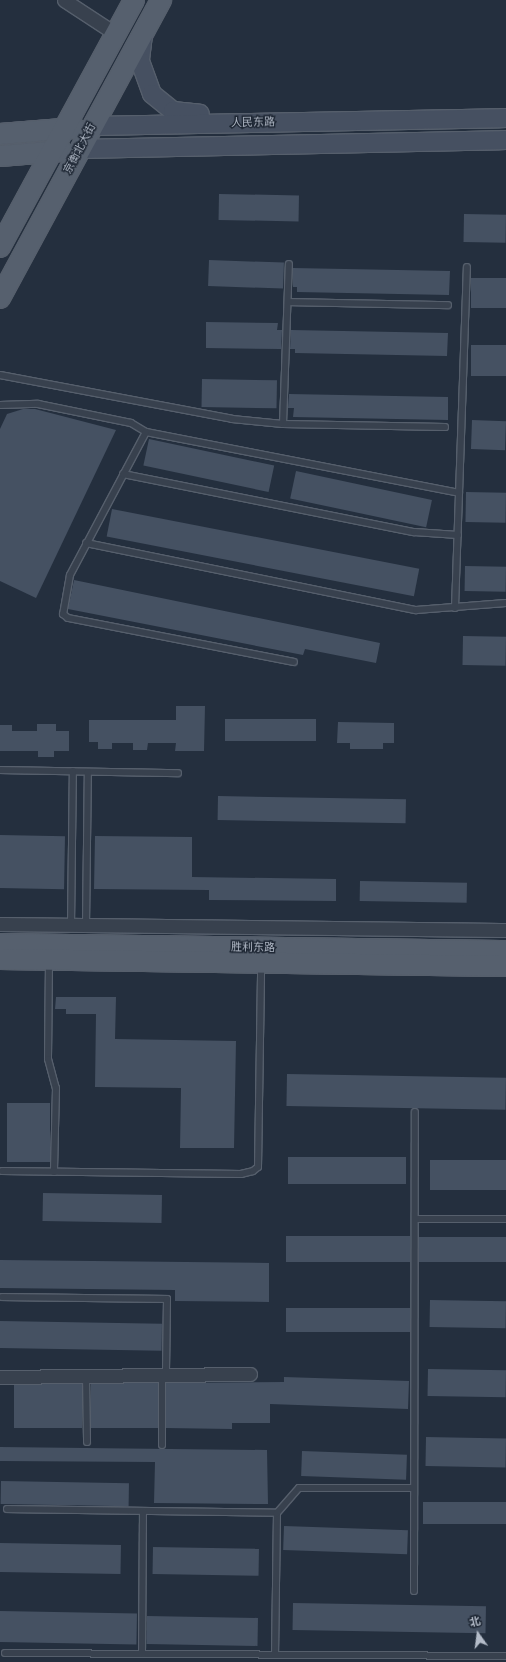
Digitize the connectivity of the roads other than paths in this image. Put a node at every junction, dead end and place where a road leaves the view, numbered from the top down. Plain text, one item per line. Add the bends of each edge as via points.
1 (64, 0) edge
2 (134, 0) edge
3 (161, 0) edge
4 (143, 33) junction
5 (116, 34) junction
6 (506, 118) edge
7 (319, 122) junction
8 (93, 126) junction
9 (64, 129) junction
10 (0, 134) edge
11 (506, 140) edge
12 (80, 149) junction
13 (52, 151) junction
14 (0, 156) edge
15 (0, 248) edge
16 (289, 264) dead end
17 (467, 267) dead end
18 (0, 298) edge
19 (288, 302) junction
20 (448, 305) dead end
21 (0, 375) edge
22 (0, 405) edge
23 (283, 424) junction
24 (445, 427) dead end
25 (146, 432) junction
26 (123, 474) junction
27 (459, 493) junction
28 (458, 535) junction
29 (86, 543) junction
30 (506, 603) edge
31 (455, 608) junction
32 (294, 662) dead end
33 (0, 770) edge
34 (73, 771) junction
35 (88, 772) junction
36 (178, 773) dead end
37 (0, 924) edge
38 (71, 925) junction
39 (86, 925) junction
40 (506, 930) edge
41 (0, 944) edge
42 (506, 951) edge
43 (0, 959) edge
44 (49, 960) junction
45 (261, 962) junction
46 (506, 966) edge
47 (415, 1112) dead end
48 (2, 1171) dead end
49 (54, 1172) junction
50 (415, 1219) junction
51 (506, 1219) edge
52 (2, 1297) dead end
53 (250, 1374) dead end
54 (164, 1375) junction
55 (86, 1376) junction
56 (0, 1377) edge
57 (87, 1442) dead end
58 (162, 1445) dead end
59 (414, 1488) junction
60 (7, 1509) dead end
61 (144, 1511) junction
62 (277, 1513) junction
63 (414, 1591) dead end
64 (5, 1653) dead end
65 (142, 1654) junction
66 (275, 1654) junction
67 (506, 1656) edge

1 - 5 street
2 - 5 main road
3 - 4 main road, 京衡北大街
4 - 7 main road via 140,61 146,80 160,103 173,111
4 - 8 main road, 京衡北大街
5 - 9 main road
6 - 7 main road, 人民东路
7 - 8 main road, 人民东路
8 - 9 main road, 人民东路
8 - 12 main road, 京衡北大街
9 - 10 main road, 人民东路
9 - 13 main road
11 - 12 main road, 人民东路
12 - 13 main road, 人民东路
12 - 18 main road, 京衡北大街
13 - 14 main road, 人民东路
13 - 15 main road
16 - 19 lane
17 - 27 lane
19 - 20 lane
19 - 23 lane
21 - 23 lane via 232,419
22 - 25 lane via 38,404 130,423
23 - 24 lane
25 - 26 lane
25 - 27 lane
26 - 28 lane via 414,532
26 - 29 lane
27 - 28 lane
28 - 31 lane
29 - 31 lane via 416,610
29 - 32 lane via 70,575 62,608 68,618
30 - 31 lane
33 - 34 lane
34 - 35 lane
34 - 38 lane
35 - 36 lane
35 - 39 lane
37 - 38 street
38 - 39 street
39 - 40 street
41 - 42 main road, 胜利东路
43 - 44 main road, 胜利东路
44 - 45 main road, 胜利东路
44 - 49 lane via 48,1059 56,1088
45 - 46 main road, 胜利东路
45 - 49 lane via 258,1167 241,1174
47 - 50 lane
48 - 49 lane
50 - 51 lane
50 - 59 lane
52 - 54 lane via 168,1299
53 - 54 street
54 - 55 street
54 - 58 lane
55 - 56 street
55 - 57 lane
59 - 62 lane via 299,1488
59 - 63 lane
60 - 61 lane
61 - 62 lane
61 - 65 lane
62 - 66 lane
64 - 65 lane
65 - 66 lane
66 - 67 lane

